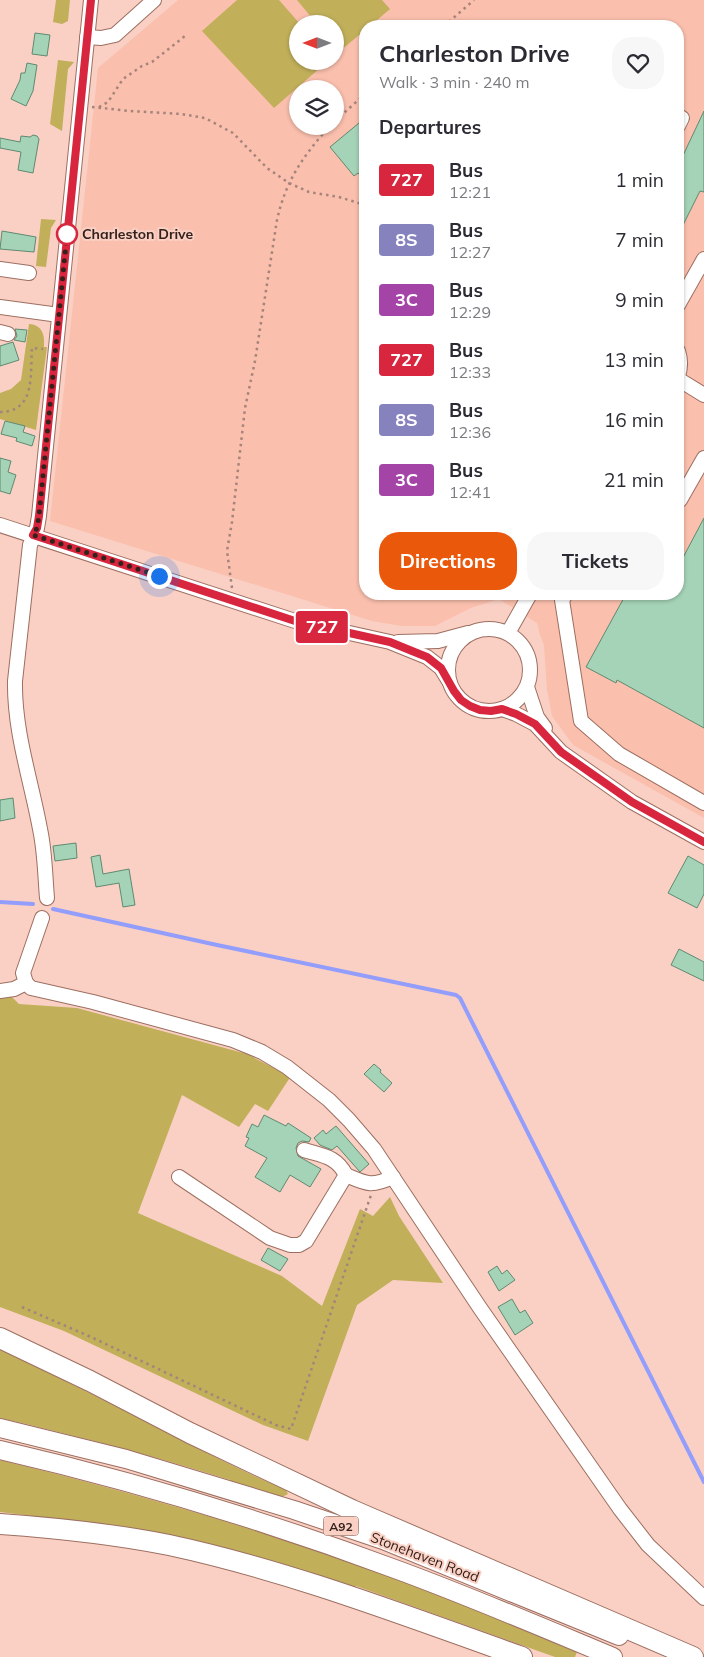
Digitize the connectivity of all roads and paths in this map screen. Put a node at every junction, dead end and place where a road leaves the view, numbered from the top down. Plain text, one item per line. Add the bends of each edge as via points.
1 (90, 0) edge
2 (154, 0) edge
3 (474, 0) edge
4 (451, 20) edge
5 (185, 36) dead end
6 (87, 37) junction
7 (359, 100) edge
8 (80, 106) junction
9 (98, 107) junction
10 (344, 114) edge
11 (322, 135) edge
12 (288, 184) junction
13 (359, 204) edge
14 (703, 262) edge
15 (1, 274) edge
16 (29, 274) dead end
17 (684, 295) edge
18 (0, 307) edge
19 (59, 316) junction
20 (45, 349) dead end
21 (684, 382) edge
22 (704, 395) edge
23 (0, 412) edge
24 (704, 458) edge
25 (684, 493) edge
26 (0, 525) edge
27 (33, 535) junction
28 (232, 599) junction
29 (527, 600) edge
30 (562, 600) edge
31 (471, 633) junction
32 (508, 633) junction
33 (390, 642) junction
34 (449, 681) junction
35 (527, 687) junction
36 (502, 709) junction
37 (561, 752) junction
38 (704, 803) edge
39 (704, 842) edge
40 (47, 898) dead end
41 (42, 918) dead end
42 (26, 983) junction
43 (0, 991) edge
44 (304, 1150) dead end
45 (346, 1176) junction
46 (179, 1177) dead end
47 (393, 1177) junction
48 (374, 1184) junction
49 (22, 1307) dead end
50 (0, 1338) edge
51 (0, 1428) edge
52 (0, 1450) edge
53 (297, 1483) junction
54 (0, 1524) edge
55 (704, 1598) edge
56 (704, 1652) edge
57 (522, 1657) edge
58 (613, 1657) edge
59 (671, 1657) edge
60 (694, 1657) edge

1 - 6 street
2 - 6 street via 115,35
3 - 4 path
5 - 9 path via 152,62 123,79 108,102
6 - 8 street
7 - 10 path
8 - 9 path
8 - 19 street
9 - 12 path via 206,118 233,133 267,168
11 - 12 path
12 - 13 path
12 - 28 path via 275,227 245,408 227,551
14 - 17 street
15 - 16 street
18 - 19 street
19 - 27 street via 39,516
20 - 23 path via 32,348 28,394 23,404 10,412
21 - 22 street
24 - 25 street
26 - 27 street
27 - 28 street
27 - 40 street via 15,697 19,732 41,832
28 - 33 street via 295,621
29 - 32 street
30 - 38 street via 581,721 618,754
31 - 32 street via 483,629
31 - 33 street via 438,641
31 - 34 street via 454,648 448,670
32 - 35 street via 526,651 530,662
33 - 34 street via 427,657 441,668
34 - 36 street via 461,700 470,706 480,710
35 - 36 street via 521,697
35 - 37 street via 537,717
36 - 37 street via 535,724
37 - 39 street via 632,802
41 - 42 street via 24,968
42 - 43 street
42 - 47 street via 35,989 234,1040 262,1052 329,1100 374,1149
44 - 45 street via 334,1160
45 - 46 street via 306,1241 299,1245 270,1238
45 - 48 street
47 - 48 street
47 - 55 street via 620,1510 648,1545
48 - 49 path via 291,1429 276,1425
50 - 53 highway, A92
51 - 59 main road, Stonehaven Road / A92 via 202,1481 383,1540
52 - 58 main road, Stonehaven Road / A92 via 179,1497 299,1535 452,1591
53 - 56 highway, A92 via 486,1556
53 - 60 highway, A92 via 352,1510
54 - 57 highway via 126,1538 227,1559 326,1588

